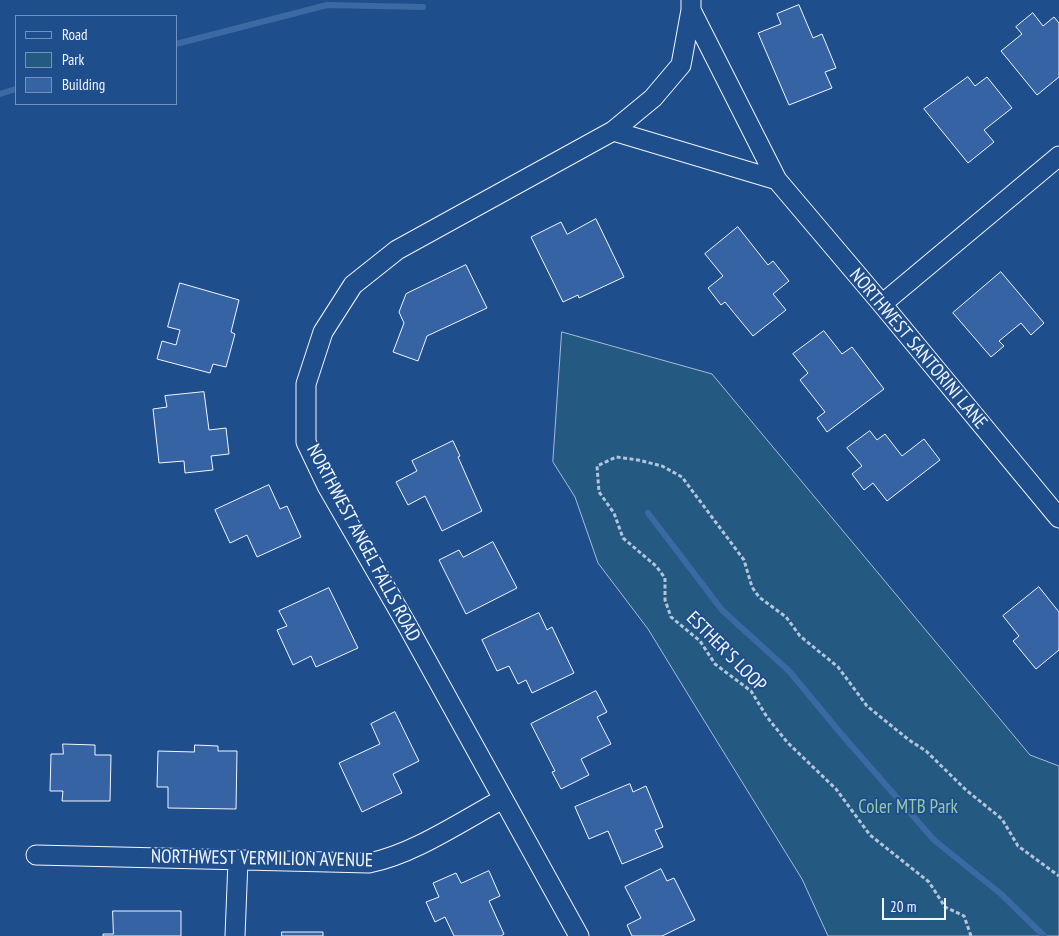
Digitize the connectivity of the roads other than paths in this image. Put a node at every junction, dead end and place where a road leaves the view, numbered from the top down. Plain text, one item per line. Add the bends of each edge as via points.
1 (691, 5) edge
2 (613, 132) junction
3 (1059, 156) edge
4 (777, 180) junction
5 (882, 304) junction
6 (1059, 518) edge
7 (503, 799) junction
8 (36, 855) dead end
9 (238, 861) junction
10 (235, 936) edge
11 (579, 936) edge

1 - 2 street, NORTHWEST ANGEL FALLS ROAD via 681,65 653,98
1 - 4 street, NORTHWEST SANTORINI LANE
2 - 4 street
2 - 7 street, NORTHWEST ANGEL FALLS ROAD via 397,250 353,285 324,332 306,384 306,442 310,451
3 - 5 street
4 - 5 street, NORTHWEST SANTORINI LANE
5 - 6 street, NORTHWEST SANTORINI LANE
7 - 9 street, NORTHWEST VERMILION AVENUE via 389,859 369,863
7 - 11 street, NORTHWEST ANGEL FALLS ROAD
8 - 9 street, NORTHWEST VERMILION AVENUE
9 - 10 street

